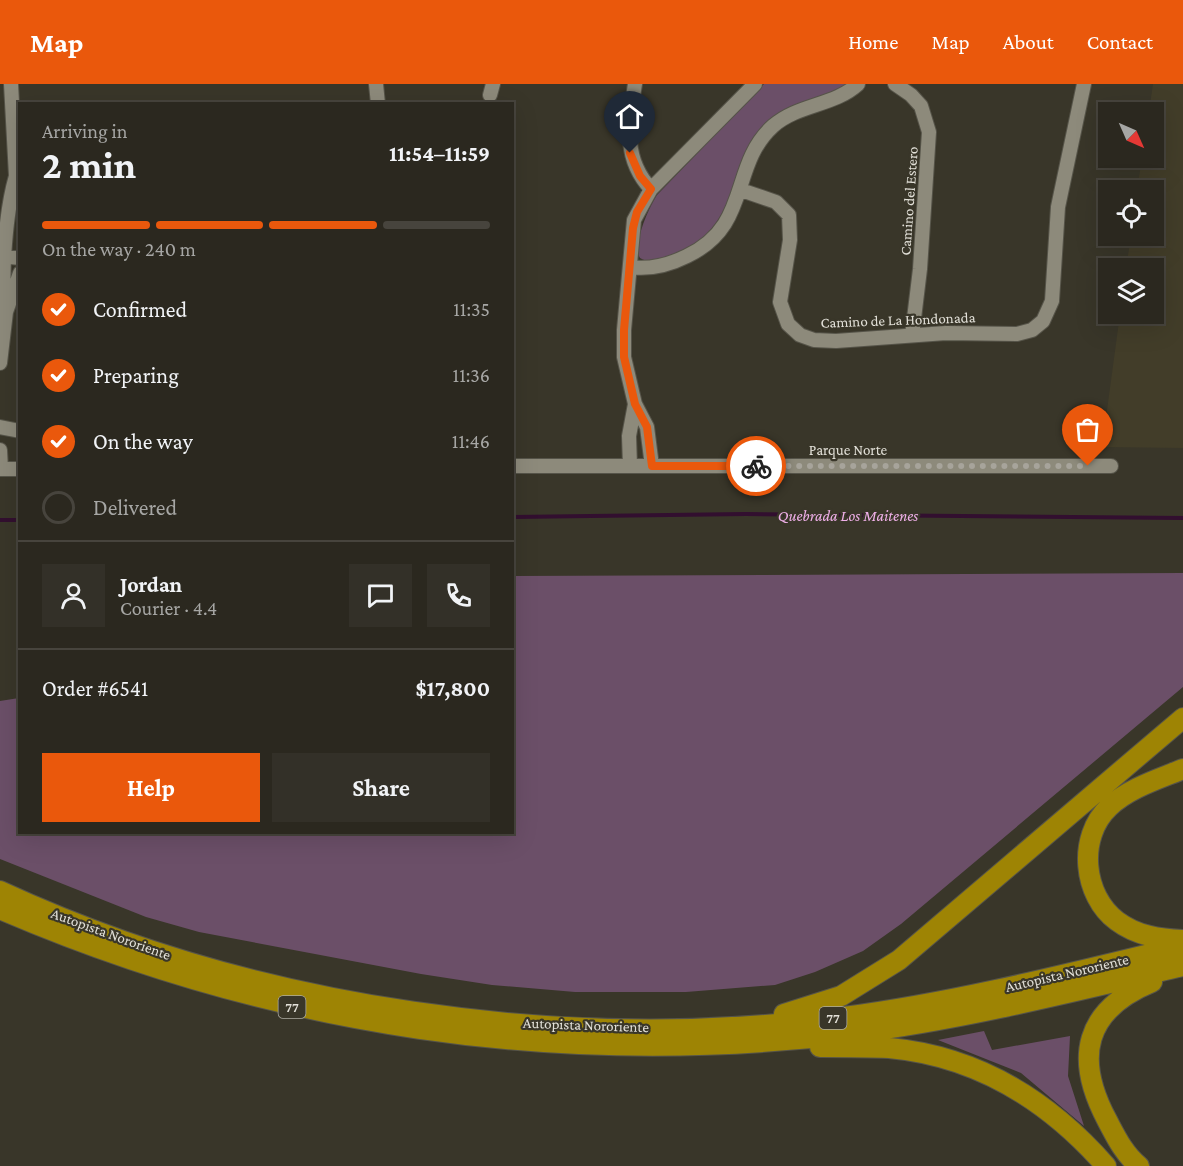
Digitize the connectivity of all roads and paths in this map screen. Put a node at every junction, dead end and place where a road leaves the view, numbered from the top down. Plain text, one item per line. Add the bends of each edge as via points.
1 (11, 84) edge
2 (376, 84) edge
3 (635, 84) edge
4 (755, 84) edge
5 (858, 84) edge
6 (895, 84) edge
7 (1084, 84) edge
8 (378, 102) edge
9 (18, 180) edge
10 (651, 189) junction
11 (741, 190) junction
12 (13, 229) edge
13 (2, 256) edge
14 (18, 258) edge
15 (630, 267) junction
16 (18, 279) edge
17 (6, 312) junction
18 (912, 335) junction
19 (0, 363) edge
20 (635, 404) junction
21 (0, 426) edge
22 (18, 430) edge
23 (0, 450) edge
24 (514, 466) edge
25 (630, 466) junction
26 (652, 466) junction
27 (1111, 466) dead end
28 (0, 469) edge
29 (18, 469) edge
30 (1183, 718) edge
31 (1183, 769) edge
32 (0, 891) edge
33 (0, 909) edge
34 (1183, 940) edge
35 (1183, 946) edge
36 (1183, 968) edge
37 (723, 1027) junction
38 (742, 1044) junction
39 (1106, 1166) edge
40 (1139, 1166) edge

1 - 9 street
2 - 8 street
3 - 10 street via 629,122 630,153
4 - 10 street
5 - 11 street via 835,99 789,114 773,126 756,148
6 - 18 street, Camino del Estero via 921,106 929,132
7 - 18 street, Camino de La Hondonada via 1058,207 1052,301 1043,321 1032,330 1017,334
9 - 12 street via 9,206
10 - 15 street via 634,220
11 - 15 street via 724,226 701,248 660,266
11 - 18 street, Camino de La Hondonada via 776,202 789,215 790,240 780,302 794,330 807,338 825,341
12 - 13 street
13 - 14 street
13 - 17 street
15 - 20 street via 623,344
16 - 17 street
17 - 19 street
20 - 25 street via 629,436
20 - 26 street via 647,427
21 - 22 street
23 - 28 street
24 - 25 street, Parque Norte
25 - 26 street, Parque Norte
26 - 27 street, Parque Norte
28 - 29 street
30 - 37 highway via 878,976 841,996 804,1009
31 - 34 highway via 1134,790 1110,807 1090,839 1088,862 1094,892 1115,920 1144,934
32 - 37 highway, Autopista Nororiente / 77 via 186,961 346,999 435,1014 544,1024
33 - 38 highway, Autopista Nororiente / 77 via 158,970 246,996 339,1016 461,1035 538,1042
35 - 37 highway, Autopista Nororiente / 77 via 922,1004 843,1017
36 - 38 highway, Autopista Nororiente / 77 via 909,1025
36 - 40 highway via 1118,1000 1098,1021 1090,1041 1088,1070 1094,1091 1119,1142
38 - 39 highway via 890,1048 959,1063 1007,1083 1042,1105 1075,1132

